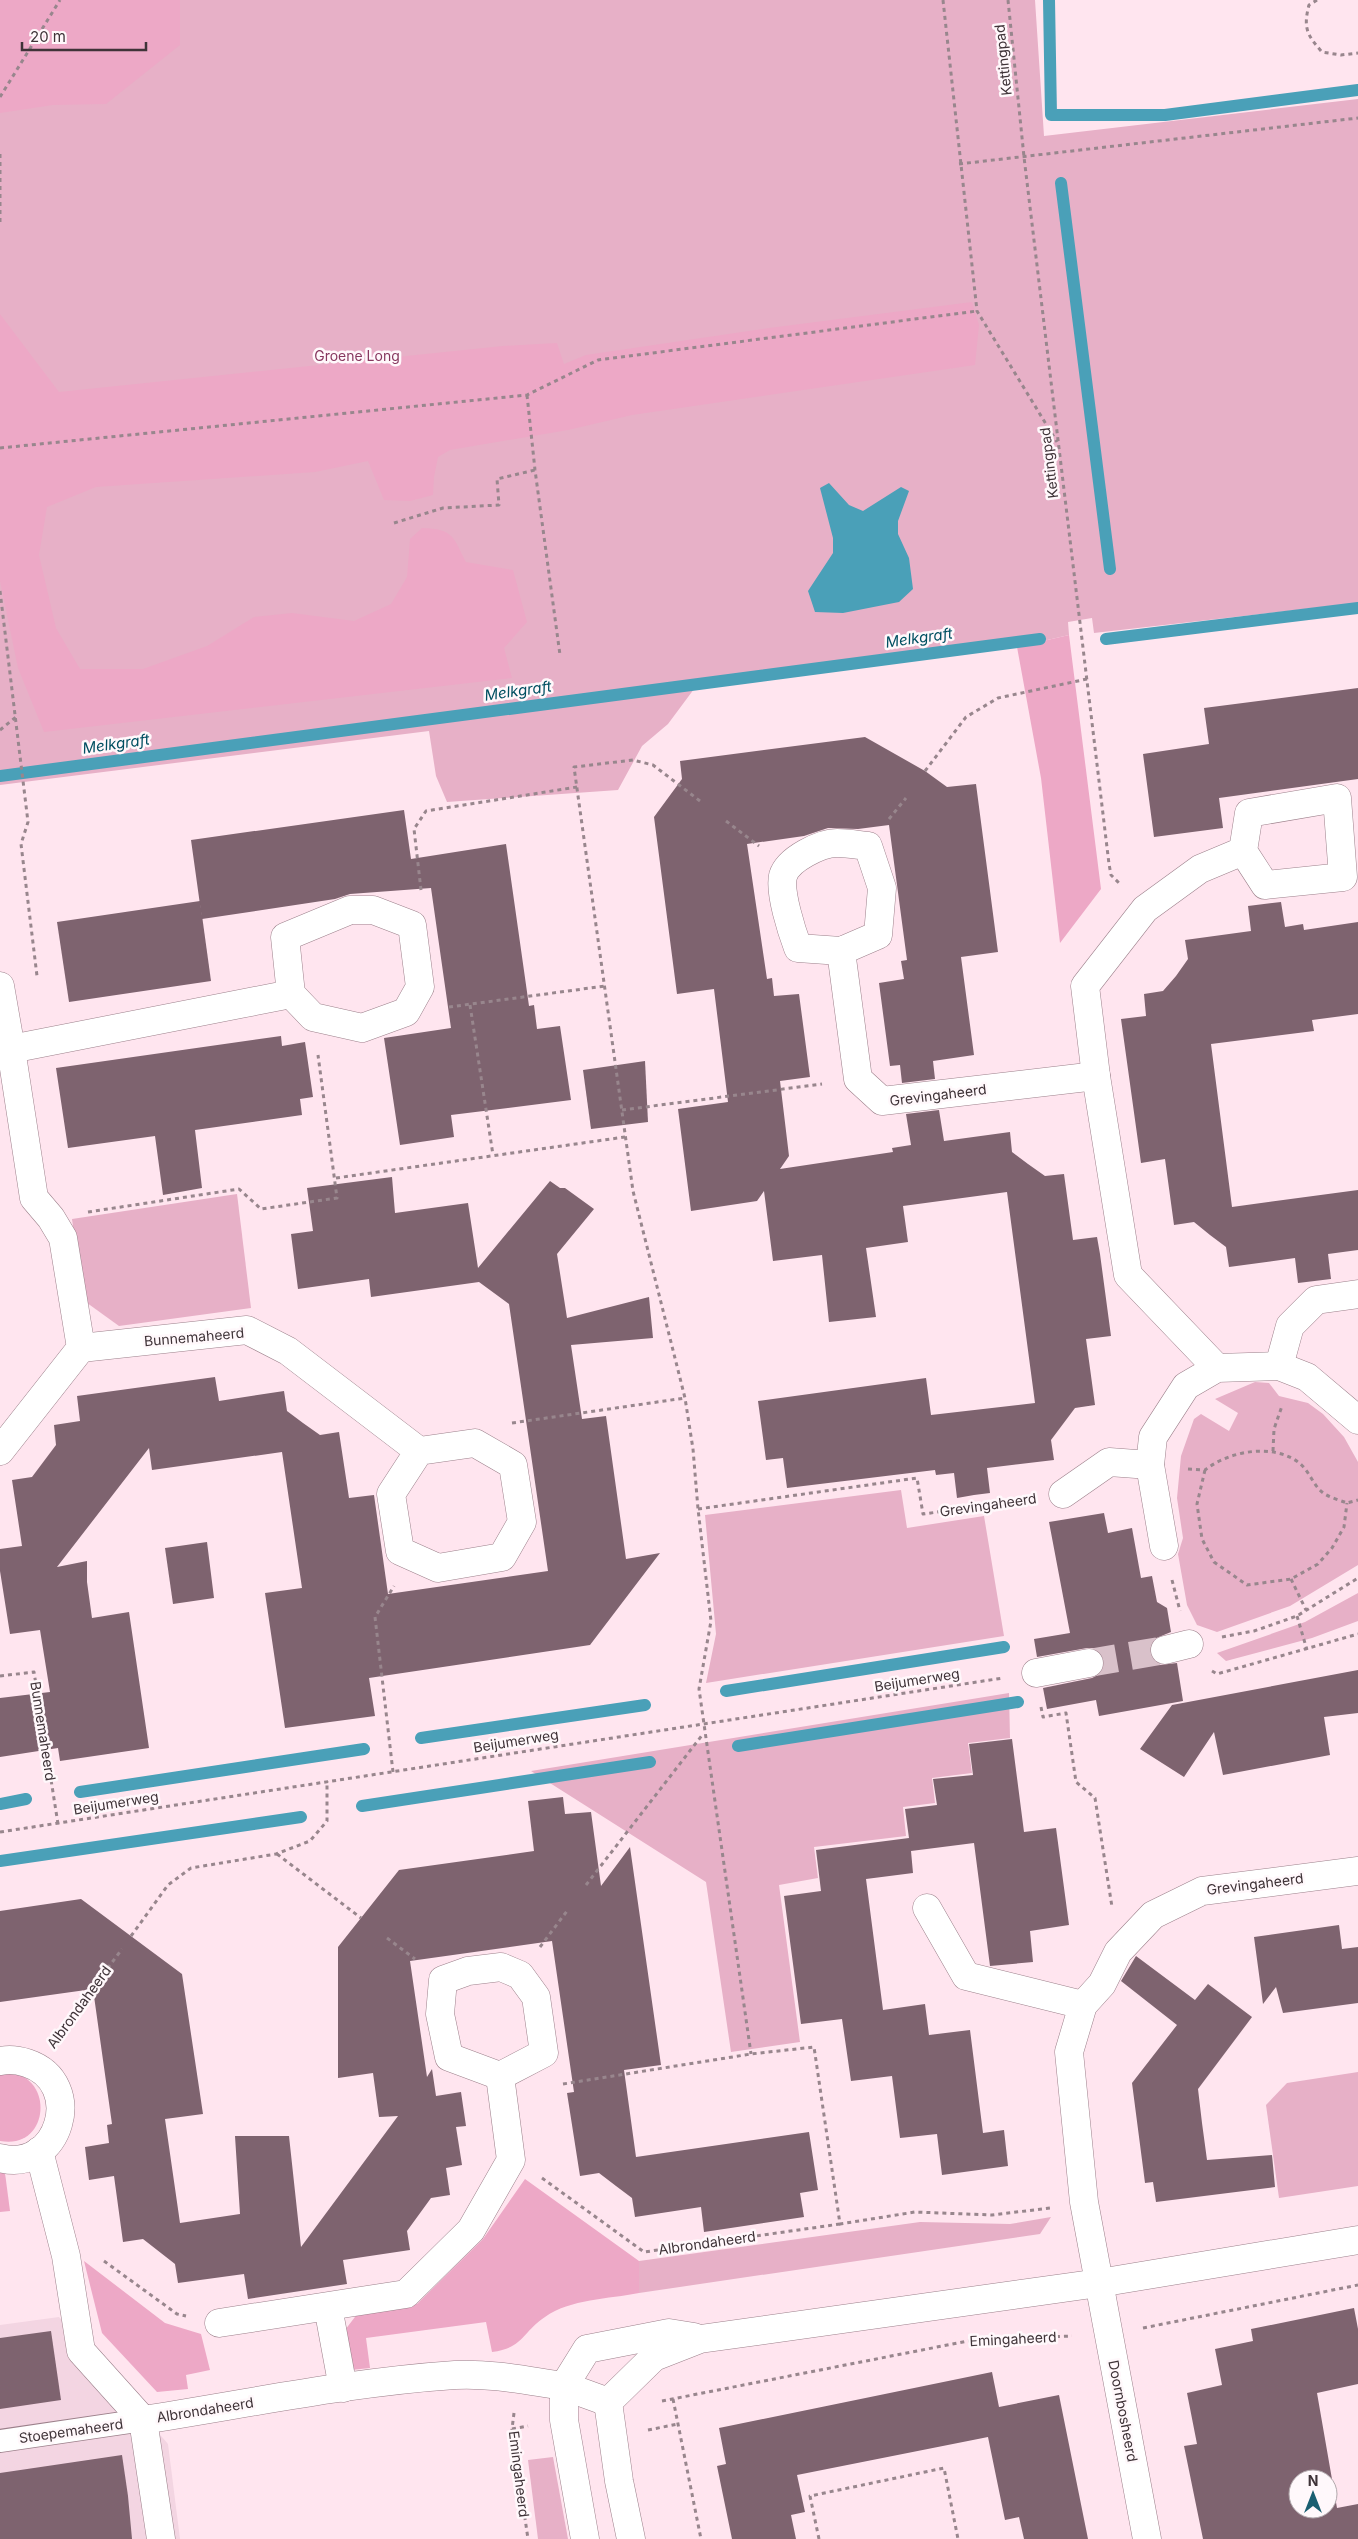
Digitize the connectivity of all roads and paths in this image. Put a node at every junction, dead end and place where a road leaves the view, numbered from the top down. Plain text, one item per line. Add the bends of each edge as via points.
1 (60, 0) edge
2 (943, 0) edge
3 (1008, 0) edge
4 (1317, 0) edge
5 (1358, 53) edge
6 (0, 97) edge
7 (1358, 118) edge
8 (0, 154) edge
9 (1024, 157) junction
10 (959, 164) junction
11 (0, 226) edge
12 (976, 311) junction
13 (527, 395) junction
14 (1058, 443) junction
15 (0, 448) edge
16 (535, 470) junction
17 (394, 523) dead end
18 (0, 591) edge
19 (560, 655) dead end
20 (1087, 679) junction
21 (16, 717) junction
22 (0, 730) edge
23 (925, 771) dead end
24 (577, 786) junction
25 (700, 801) dead end
26 (726, 821) dead end
27 (1243, 850) dead end
28 (788, 868) junction
29 (1145, 909) junction
30 (412, 925) junction
31 (841, 951) junction
32 (1, 986) edge
33 (605, 986) junction
34 (291, 994) junction
35 (470, 1004) junction
36 (406, 1012) junction
37 (313, 1017) junction
38 (12, 1048) junction
39 (1096, 1076) junction
40 (858, 1079) junction
41 (622, 1110) junction
42 (625, 1136) junction
43 (493, 1155) junction
44 (336, 1178) junction
45 (51, 1218) junction
46 (1358, 1294) edge
47 (81, 1348) junction
48 (1217, 1368) junction
49 (1287, 1369) junction
50 (685, 1398) junction
51 (1358, 1420) edge
52 (475, 1442) junction
53 (0, 1451) edge
54 (418, 1452) junction
55 (1273, 1452) junction
56 (1150, 1465) junction
57 (1205, 1470) junction
58 (1063, 1494) joint
59 (1358, 1500) edge
60 (1347, 1503) junction
61 (698, 1509) junction
62 (1164, 1546) joint
63 (1358, 1578) edge
64 (1291, 1579) junction
65 (1306, 1610) junction
66 (1297, 1616) junction
67 (375, 1617) dead end
68 (1358, 1634) edge
69 (1177, 1647) junction
70 (1307, 1650) junction
71 (1089, 1663) tunnel mouth
72 (1036, 1673) junction
73 (0, 1676) edge
74 (703, 1723) junction
75 (703, 1733) junction
76 (393, 1772) junction
77 (327, 1781) junction
78 (58, 1824) junction
79 (0, 1832) edge
80 (276, 1854) junction
81 (1358, 1871) edge
82 (586, 1885) dead end
83 (928, 1908) dead end
84 (567, 1912) dead end
85 (361, 1918) dead end
86 (131, 1936) dead end
87 (122, 1949) dead end
88 (1118, 1952) junction
89 (520, 1975) junction
90 (1082, 2005) junction
91 (544, 2053) junction
92 (750, 2054) junction
93 (0, 2061) edge
94 (36, 2066) junction
95 (500, 2076) junction
96 (39, 2151) junction
97 (0, 2158) edge
98 (511, 2160) junction
99 (1084, 2202) junction
100 (840, 2224) junction
101 (1358, 2240) edge
102 (64, 2248) junction
103 (1099, 2283) junction
104 (1358, 2285) edge
105 (328, 2307) junction
106 (219, 2323) joint
107 (1108, 2334) junction
108 (700, 2338) junction
109 (519, 2378) junction
110 (564, 2386) junction
111 (344, 2388) junction
112 (673, 2399) junction
113 (608, 2402) junction
114 (657, 2402) dead end
115 (143, 2420) junction
116 (678, 2424) junction
117 (646, 2430) dead end
118 (0, 2441) edge
119 (161, 2539) edge
120 (528, 2539) edge
121 (585, 2539) edge
122 (631, 2539) edge
123 (701, 2539) edge
124 (819, 2539) edge
125 (958, 2539) edge
126 (1147, 2539) edge

1 - 6 path
2 - 10 path
3 - 9 path, Kettingpad
4 - 5 path via 1309,5 1306,19 1308,37 1322,52
7 - 9 path
8 - 11 path
9 - 10 path
9 - 14 path, Kettingpad
10 - 12 path
12 - 13 path via 598,360
12 - 14 path
13 - 15 path
13 - 16 path
14 - 20 path, Kettingpad
16 - 17 path via 497,479 499,505 443,508
16 - 19 path
18 - 21 path
20 - 23 path via 998,698 966,717
20 - 29 path, Kettingpad via 1111,875
21 - 22 path
21 - 32 path via 28,822 20,844 37,976
24 - 25 path via 574,767 633,760 653,764
24 - 30 path via 426,811 414,829 423,902
24 - 33 path
26 - 28 path
27 - 29 street via 1200,869
28 - 31 street via 783,877 787,918 798,948
28 - 31 street via 803,853 836,843 868,846 882,888 878,935
29 - 39 street via 1085,986
30 - 34 street via 373,910 350,910 285,937
30 - 36 street via 420,987
31 - 40 street
32 - 38 street
33 - 35 path
33 - 41 path
34 - 37 street
34 - 38 street
35 - 36 path
35 - 43 path
36 - 37 street via 362,1028
37 - 44 path
38 - 45 street via 34,1198
39 - 40 street, Grevingaheerd via 882,1102
39 - 48 street via 1128,1276
40 - 41 path
41 - 42 path
42 - 43 path
42 - 50 path via 633,1191
43 - 44 path
44 - 45 path via 337,1198 261,1210 239,1190
45 - 47 street via 63,1238
46 - 49 street via 1316,1300 1290,1326
47 - 53 street
47 - 54 street, Bunnemaheerd via 247,1330 288,1351
48 - 49 street
48 - 56 street via 1186,1386 1154,1437
49 - 51 street via 1307,1377
49 - 55 path via 1274,1430
50 - 52 path via 512,1423
50 - 61 path
52 - 54 street
52 - 54 street via 513,1464 522,1522 502,1557 438,1568 400,1551 391,1494
55 - 57 path via 1245,1453 1217,1460
55 - 60 path via 1298,1462 1322,1492
56 - 57 path
56 - 58 street via 1109,1462
56 - 62 street
57 - 64 path via 1197,1504 1202,1540 1214,1562 1247,1585
58 - 61 path, Grevingaheerd via 923,1514 917,1478
59 - 60 path
60 - 64 path via 1344,1527 1332,1548 1318,1564
61 - 74 path via 711,1621 698,1689
62 - 69 path
63 - 65 path
64 - 65 path
65 - 66 path
66 - 69 path via 1254,1631
66 - 70 path
67 - 76 path
68 - 70 path
69 - 70 path via 1217,1674
71 - 72 street
72 - 74 path, Beijumerweg
72 - 88 path via 1042,1717 1066,1714 1076,1782 1095,1798
73 - 78 path, Bunnemaheerd via 34,1672
74 - 75 path
74 - 76 path, Beijumerweg
75 - 82 path
75 - 92 path
76 - 77 path, Beijumerweg
77 - 78 path, Beijumerweg
77 - 80 path via 327,1821 310,1841
78 - 79 path, Beijumerweg
80 - 85 path
80 - 86 path via 191,1868 168,1885
81 - 88 street, Grevingaheerd via 1202,1891 1153,1915
83 - 90 street via 966,1976
84 - 89 path
87 - 94 path, Albrondaheerd
88 - 90 street, Grevingaheerd via 1102,1984
89 - 91 street via 536,1998
89 - 95 street via 501,1966 468,1971 443,1980 440,2014 449,2057
90 - 99 street, Grevingaheerd via 1069,2052
91 - 92 path via 560,2085
91 - 95 street
92 - 100 path via 814,2047
93 - 94 street via 19,2060
94 - 96 street via 49,2076 58,2091 62,2108 59,2125 51,2140
95 - 98 street
96 - 97 street via 22,2158
96 - 102 street, Albrondaheerd
98 - 100 path, Albrondaheerd via 553,2185 644,2252
98 - 105 street via 471,2230 406,2294
99 - 100 path, Albrondaheerd via 992,2215 916,2212
99 - 103 street, Grevingaheerd
101 - 103 street
102 - 106 path via 84,2246 177,2314
102 - 115 street, Albrondaheerd via 81,2351
103 - 107 street, Doornbosheerd
103 - 108 street
104 - 107 path, Emingaheerd
105 - 106 street
105 - 111 street
107 - 112 path, Emingaheerd via 978,2338
107 - 126 street, Doornbosheerd
108 - 110 street via 669,2333 587,2349
108 - 113 street via 654,2357
109 - 110 street, Albrondaheerd
109 - 111 street, Albrondaheerd via 456,2375
109 - 120 path, Emingaheerd via 512,2429
110 - 113 street
110 - 121 street via 564,2420
111 - 115 street, Albrondaheerd
112 - 114 path, Emingaheerd
112 - 116 path
113 - 122 street
115 - 118 lane, Stoepemaheerd
115 - 119 street
116 - 117 path
116 - 123 path
124 - 125 path via 810,2496 944,2468

